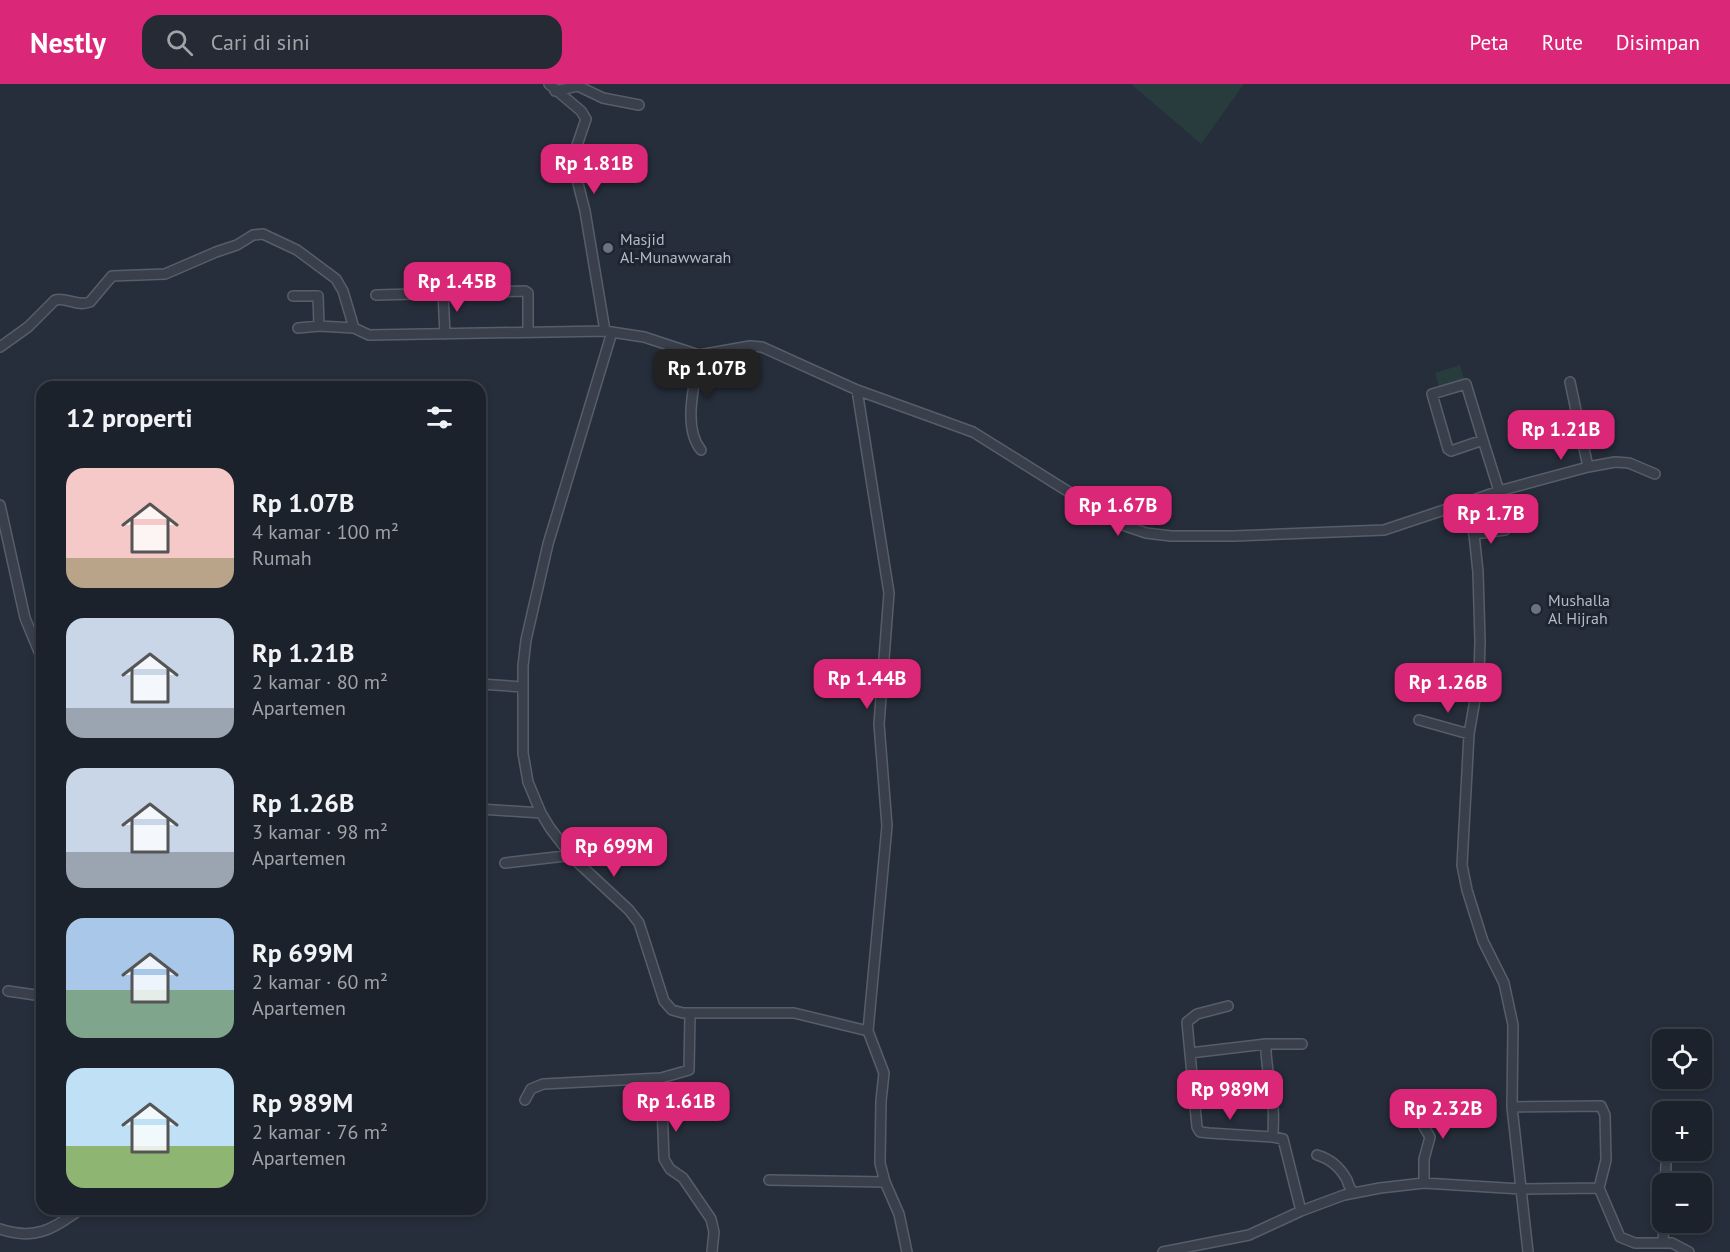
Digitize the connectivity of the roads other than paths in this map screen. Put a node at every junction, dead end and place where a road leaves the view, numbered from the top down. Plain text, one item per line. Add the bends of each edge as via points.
1 (552, 88) edge
2 (639, 105) dead end
3 (444, 293) junction
4 (376, 295) dead end
5 (293, 296) dead end
6 (319, 326) junction
7 (298, 328) dead end
8 (354, 328) junction
9 (528, 331) junction
10 (609, 332) junction
11 (445, 334) junction
12 (0, 347) edge
13 (699, 355) junction
14 (1570, 382) dead end
15 (857, 390) junction
16 (1483, 440) junction
17 (701, 450) dead end
18 (1588, 467) junction
19 (1656, 474) dead end
20 (1499, 491) junction
21 (1465, 503) junction
22 (0, 505) edge
23 (1505, 530) dead end
24 (1474, 534) junction
25 (36, 645) edge
26 (486, 684) edge
27 (523, 687) junction
28 (1419, 720) dead end
29 (1469, 734) junction
30 (486, 809) edge
31 (541, 813) junction
32 (573, 858) junction
33 (505, 863) dead end
34 (8, 991) dead end
35 (36, 995) edge
36 (1228, 1006) dead end
37 (690, 1014) junction
38 (868, 1031) junction
39 (1266, 1044) junction
40 (1302, 1044) dead end
41 (1190, 1053) junction
42 (661, 1078) junction
43 (525, 1100) dead end
44 (1420, 1100) dead end
45 (1512, 1107) junction
46 (1273, 1137) junction
47 (1317, 1155) dead end
48 (1666, 1164) dead end
49 (1666, 1173) edge
50 (769, 1180) dead end
51 (885, 1182) junction
52 (1424, 1183) junction
53 (1599, 1188) junction
54 (1521, 1189) junction
55 (1354, 1193) junction
56 (1301, 1210) junction
57 (72, 1215) edge
58 (0, 1229) edge
59 (1657, 1246) edge
60 (712, 1252) edge
61 (907, 1252) edge
62 (1163, 1252) edge
63 (1528, 1252) edge
64 (1689, 1252) edge

1 - 2 street via 578,86 603,98
1 - 10 street via 586,119 572,160
3 - 4 street
3 - 9 street via 526,291
3 - 11 street
5 - 6 street via 318,296
6 - 7 street
6 - 8 street
8 - 11 street via 374,336
8 - 12 street via 336,279 297,250 263,234 165,274 110,278 90,302 55,300
9 - 10 street
9 - 11 street
10 - 13 street via 644,337
10 - 27 street via 541,568 525,640
13 - 15 street via 756,346
13 - 17 street via 691,422
14 - 18 street
15 - 21 street via 973,432 1120,524 1146,533 1234,536 1384,530
15 - 38 street via 889,592 879,724 887,826
16 - 16 street via 1451,451 1432,394 1466,384
16 - 20 street
18 - 19 street via 1623,462
18 - 20 street
20 - 21 street
21 - 24 street
22 - 25 street via 25,618
23 - 24 street
24 - 29 street via 1479,588 1479,678
26 - 27 street
27 - 31 street via 524,768
28 - 29 street
29 - 45 street via 1463,872 1483,941 1504,983 1512,1018
30 - 31 street
31 - 32 street
32 - 33 street
32 - 37 street via 634,916 664,1001 672,1010
34 - 35 street
36 - 41 street via 1197,1014 1187,1022
37 - 38 street via 794,1013
37 - 42 street via 689,1070
38 - 51 street via 884,1068 880,1151
39 - 40 street
39 - 41 street
39 - 46 street
41 - 46 street via 1200,1132
42 - 43 street via 543,1084 531,1089
42 - 60 street via 664,1159 683,1178 711,1219
44 - 52 street via 1424,1127 1430,1137 1424,1159
45 - 53 street via 1602,1106 1606,1160
45 - 54 street
46 - 56 street via 1285,1144
47 - 55 street via 1334,1163
48 - 49 street
50 - 51 street
51 - 61 street via 899,1214
52 - 54 street
52 - 55 street
53 - 54 street
53 - 59 street via 1620,1237
54 - 63 street
55 - 56 street
56 - 62 street via 1249,1235
57 - 58 street via 52,1229 22,1234
59 - 64 street via 1677,1245

